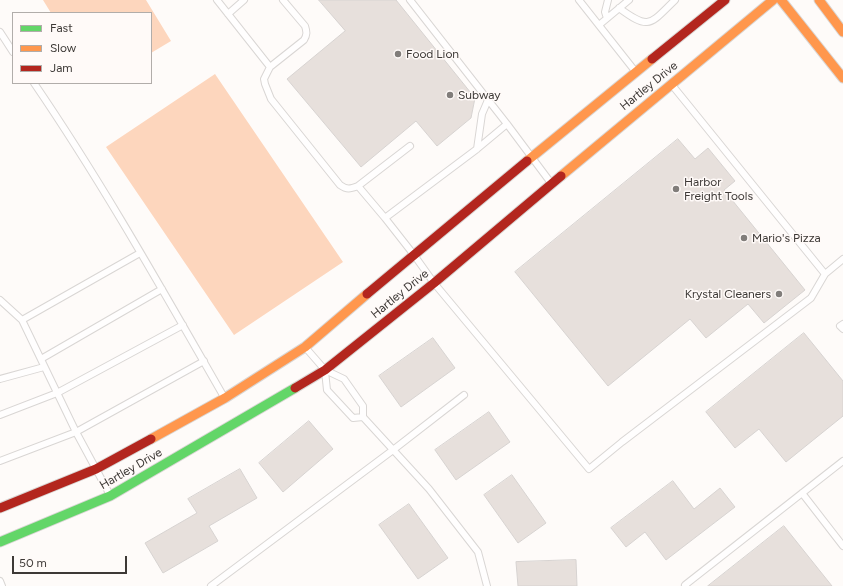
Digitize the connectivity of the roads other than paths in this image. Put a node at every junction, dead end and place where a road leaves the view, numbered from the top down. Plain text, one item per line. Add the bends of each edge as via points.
1 (217, 0) edge
2 (244, 0) edge
3 (283, 0) edge
4 (410, 0) edge
5 (579, 0) edge
6 (608, 0) edge
7 (629, 0) edge
8 (676, 0) edge
9 (726, 0) edge
10 (773, 0) edge
11 (781, 0) edge
12 (819, 0) edge
13 (836, 6) dead end
14 (619, 8) junction
15 (228, 14) junction
16 (607, 18) junction
17 (599, 25) junction
18 (841, 30) edge
19 (0, 32) edge
20 (7, 43) junction
21 (0, 46) edge
22 (12, 50) edge
23 (270, 67) junction
24 (636, 72) junction
25 (843, 78) edge
26 (672, 83) junction
27 (35, 84) edge
28 (488, 100) junction
29 (506, 124) junction
30 (410, 146) dead end
31 (477, 149) junction
32 (532, 157) junction
33 (552, 184) junction
34 (358, 186) junction
35 (385, 218) junction
36 (140, 253) junction
37 (414, 255) junction
38 (843, 259) edge
39 (825, 274) junction
40 (434, 283) junction
41 (162, 290) junction
42 (0, 300) edge
43 (22, 320) junction
44 (843, 324) edge
45 (183, 326) junction
46 (843, 329) edge
47 (306, 347) junction
48 (40, 359) junction
49 (204, 362) junction
50 (44, 366) junction
51 (325, 370) junction
52 (0, 379) edge
53 (58, 393) junction
54 (464, 395) dead end
55 (225, 398) junction
56 (0, 415) edge
57 (363, 417) junction
58 (76, 432) junction
59 (393, 450) junction
60 (0, 461) edge
61 (842, 464) edge
62 (96, 469) junction
63 (802, 493) junction
64 (110, 496) junction
65 (0, 508) edge
66 (0, 542) edge
67 (843, 546) edge
68 (0, 581) edge
69 (2, 586) edge
70 (211, 586) edge
71 (486, 586) edge
72 (686, 586) edge

1 - 15 lane
2 - 15 lane
3 - 23 lane via 307,31 304,40
4 - 28 lane
5 - 17 lane
6 - 16 lane via 605,12
7 - 14 lane
8 - 14 lane via 655,20 645,23
9 - 24 street, Hartley Drive
10 - 26 street, Hartley Drive
11 - 25 street
12 - 18 street
13 - 18 street
14 - 16 lane
15 - 23 lane
16 - 17 lane
17 - 24 lane
19 - 20 lane
20 - 21 lane
20 - 22 lane
23 - 34 lane via 264,84 271,99 340,185 350,189
24 - 32 street, Hartley Drive
26 - 33 street, Hartley Drive
26 - 39 lane
27 - 36 lane
28 - 29 lane
28 - 31 lane via 482,114
29 - 31 lane
29 - 32 lane
30 - 34 lane
31 - 35 lane
32 - 33 lane
32 - 37 street, Hartley Drive
33 - 40 street, Hartley Drive
34 - 35 lane
35 - 37 lane
36 - 41 lane
36 - 43 lane
37 - 40 lane
37 - 47 street, Hartley Drive
38 - 39 lane
39 - 40 lane via 811,298 589,469
40 - 51 street, Hartley Drive
41 - 45 lane
41 - 48 lane
42 - 43 lane
43 - 48 lane
44 - 46 lane via 840,326
45 - 49 lane
45 - 53 lane
47 - 51 lane
47 - 55 street, Hartley Drive
48 - 50 lane
49 - 55 lane
49 - 58 lane
50 - 52 lane
50 - 53 lane
51 - 57 lane via 344,379 363,406
51 - 57 lane via 327,390 353,418
51 - 64 street, Hartley Drive
53 - 56 lane
53 - 58 lane
54 - 59 lane
55 - 62 street, Hartley Drive
57 - 59 lane
58 - 60 lane
58 - 62 lane
59 - 70 lane
59 - 71 lane via 429,489 478,552
61 - 63 lane
62 - 64 lane
62 - 65 street, Hartley Drive
63 - 67 lane
63 - 72 lane
64 - 66 street, Hartley Drive
68 - 69 lane

